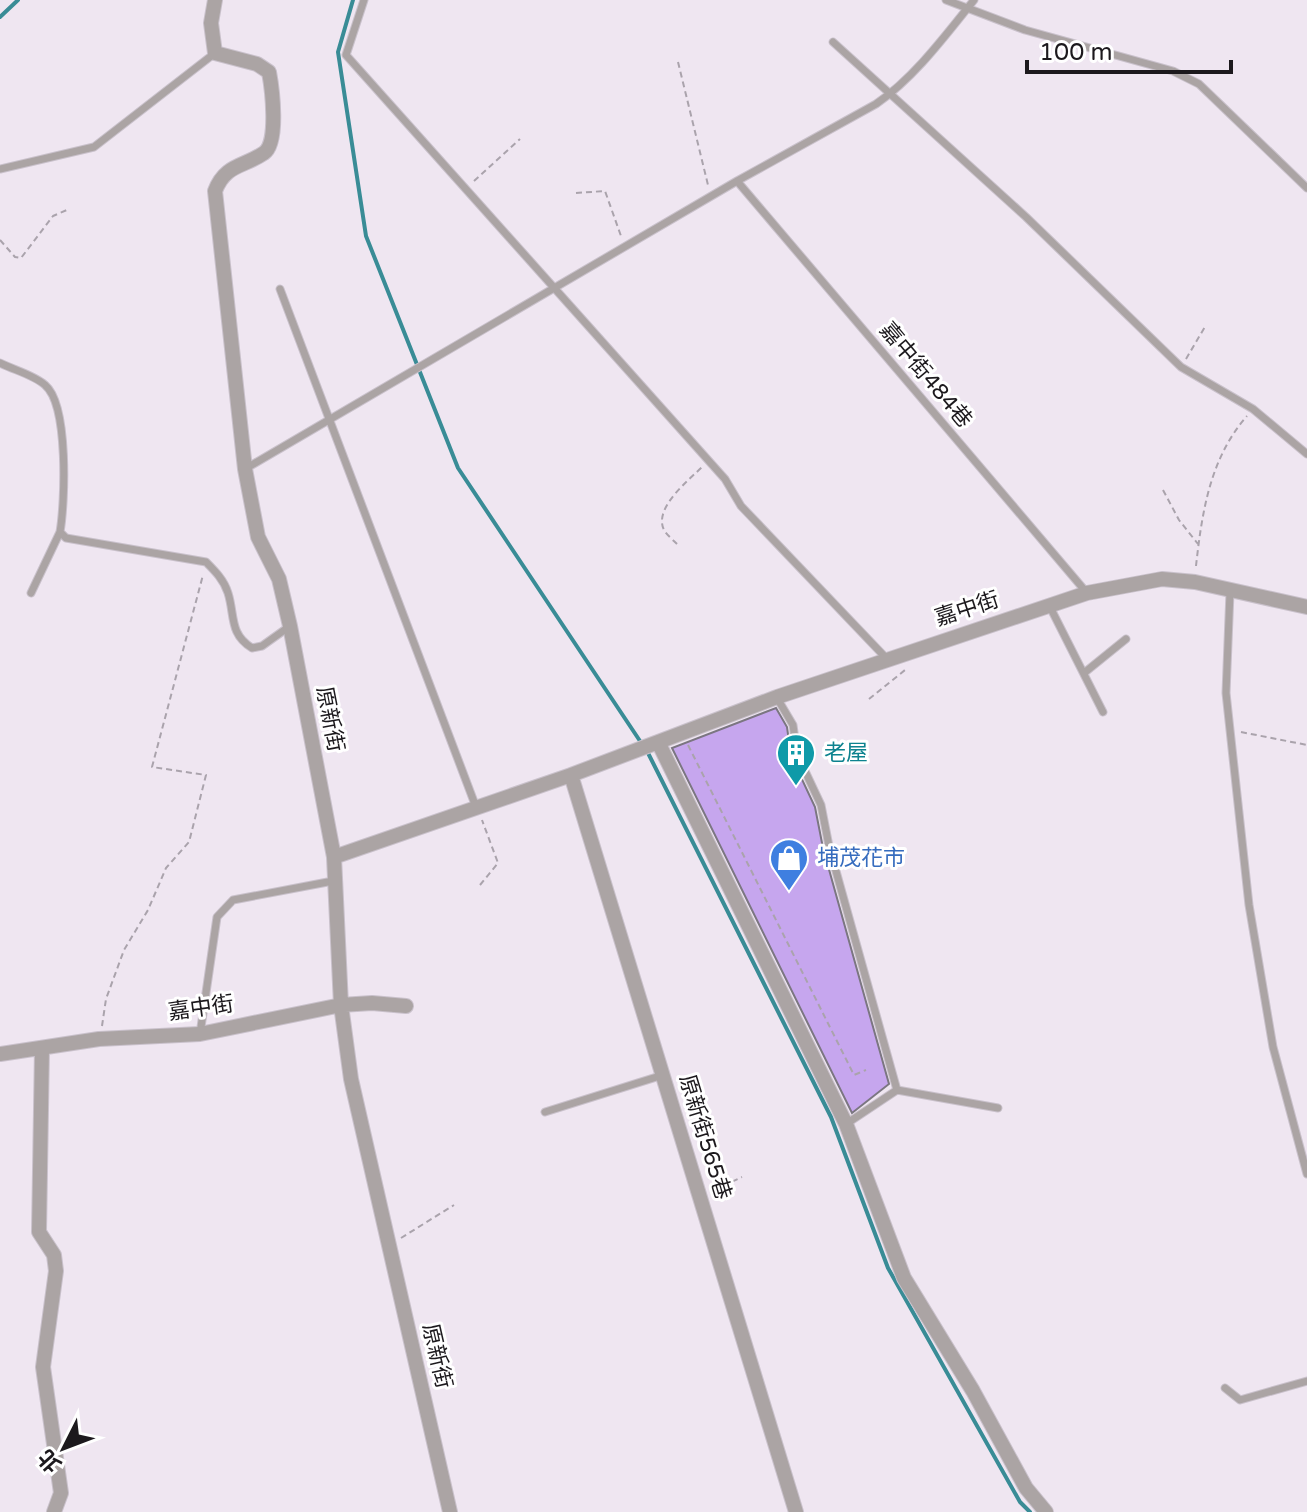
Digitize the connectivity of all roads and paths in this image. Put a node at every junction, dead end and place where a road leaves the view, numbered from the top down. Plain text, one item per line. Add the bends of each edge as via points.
1 (215, 0) edge
2 (364, 0) edge
3 (946, 0) edge
4 (974, 0) edge
5 (966, 9) junction
6 (833, 42) dead end
7 (215, 53) junction
8 (678, 62) dead end
9 (893, 93) junction
10 (520, 139) dead end
11 (0, 169) edge
12 (737, 181) junction
13 (466, 188) junction
14 (1307, 188) edge
15 (576, 193) dead end
16 (710, 197) junction
17 (69, 209) dead end
18 (0, 240) edge
19 (625, 248) junction
20 (280, 289) dead end
21 (557, 289) junction
22 (1206, 325) dead end
23 (0, 363) edge
24 (1181, 367) junction
25 (1253, 409) junction
26 (329, 419) junction
27 (1307, 454) edge
28 (709, 461) junction
29 (245, 469) junction
30 (1163, 490) dead end
31 (60, 532) junction
32 (677, 544) dead end
33 (1199, 545) junction
34 (206, 562) junction
35 (1195, 582) junction
36 (1230, 592) junction
37 (31, 593) dead end
38 (1087, 593) junction
39 (1049, 605) junction
40 (1307, 607) edge
41 (290, 626) junction
42 (1126, 639) dead end
43 (887, 659) junction
44 (913, 663) dead end
45 (1084, 673) junction
46 (777, 697) junction
47 (869, 699) dead end
48 (1103, 712) dead end
49 (1230, 730) junction
50 (682, 733) junction
51 (649, 745) junction
52 (1307, 745) edge
53 (571, 775) junction
54 (477, 807) junction
55 (334, 857) junction
56 (333, 881) junction
57 (480, 885) dead end
58 (341, 1005) junction
59 (406, 1006) dead end
60 (200, 1034) junction
61 (99, 1039) junction
62 (42, 1048) junction
63 (0, 1054) edge
64 (866, 1070) dead end
65 (663, 1075) junction
66 (897, 1090) junction
67 (998, 1108) dead end
68 (545, 1112) dead end
69 (846, 1124) junction
70 (1307, 1174) edge
71 (742, 1177) dead end
72 (700, 1196) junction
73 (454, 1205) dead end
74 (389, 1248) junction
75 (1307, 1381) edge
76 (1225, 1388) dead end
77 (54, 1512) edge
78 (450, 1512) edge
79 (796, 1512) edge
80 (1046, 1512) edge

1 - 7 street
2 - 13 lane via 346,55
3 - 5 lane
4 - 5 lane
5 - 9 lane
5 - 14 lane via 1173,71 1199,84
6 - 9 lane
7 - 11 lane via 94,147
7 - 29 street, 原新街 via 257,64 269,72 272,85 269,148 228,169 215,191
8 - 16 path
9 - 12 lane
9 - 24 lane
10 - 13 path
12 - 16 lane
12 - 38 lane, 嘉中街484巷
13 - 21 lane
15 - 19 path via 605,191
16 - 19 lane
17 - 18 path via 53,216 21,258
19 - 21 lane
20 - 26 lane
21 - 26 lane
21 - 28 lane
22 - 24 path
23 - 31 lane via 46,385 53,395 66,493
24 - 25 lane
25 - 27 lane
25 - 33 path via 1227,440 1211,481
26 - 29 lane
26 - 54 lane
28 - 32 path via 673,496 663,521
28 - 43 lane via 741,506
29 - 41 street, 原新街 via 258,537 279,579
30 - 33 path
31 - 34 lane via 76,542
31 - 37 lane
33 - 35 path
34 - 41 lane via 227,591 233,628 241,641 252,648 262,646
34 - 61 path via 152,767 206,775 202,797 189,842 166,868 124,950 106,999
35 - 36 street, 嘉中街
35 - 38 street, 嘉中街 via 1162,579
36 - 40 street, 嘉中街
36 - 49 lane
38 - 39 street, 嘉中街
39 - 43 street, 嘉中街
39 - 45 lane
41 - 55 street, 原新街
42 - 45 lane
43 - 46 street, 嘉中街
44 - 47 path
45 - 48 lane
46 - 50 street, 嘉中街
46 - 66 lane via 793,725 797,754 821,805
49 - 52 path
49 - 70 lane via 1249,905 1273,1047
50 - 51 street, 嘉中街
50 - 64 path via 854,1075
51 - 53 street, 嘉中街
51 - 69 street
53 - 54 street, 嘉中街
53 - 65 street, 原新街565巷
54 - 55 street, 嘉中街
54 - 57 path via 498,863
55 - 56 street, 原新街
56 - 58 street, 原新街
56 - 60 lane via 233,900 217,917
58 - 59 street, 嘉中街
58 - 60 street, 嘉中街
58 - 74 street, 原新街 via 351,1079
60 - 61 street, 嘉中街
61 - 62 street, 嘉中街
62 - 63 street, 嘉中街
62 - 77 street via 39,1232 54,1255 56,1271 43,1367 61,1493
65 - 68 lane
65 - 72 street, 原新街565巷
66 - 67 lane
66 - 69 lane
69 - 80 street via 904,1278 1026,1488
71 - 72 path
72 - 79 street, 原新街565巷
73 - 74 path
74 - 78 street, 原新街
75 - 76 lane via 1240,1400

